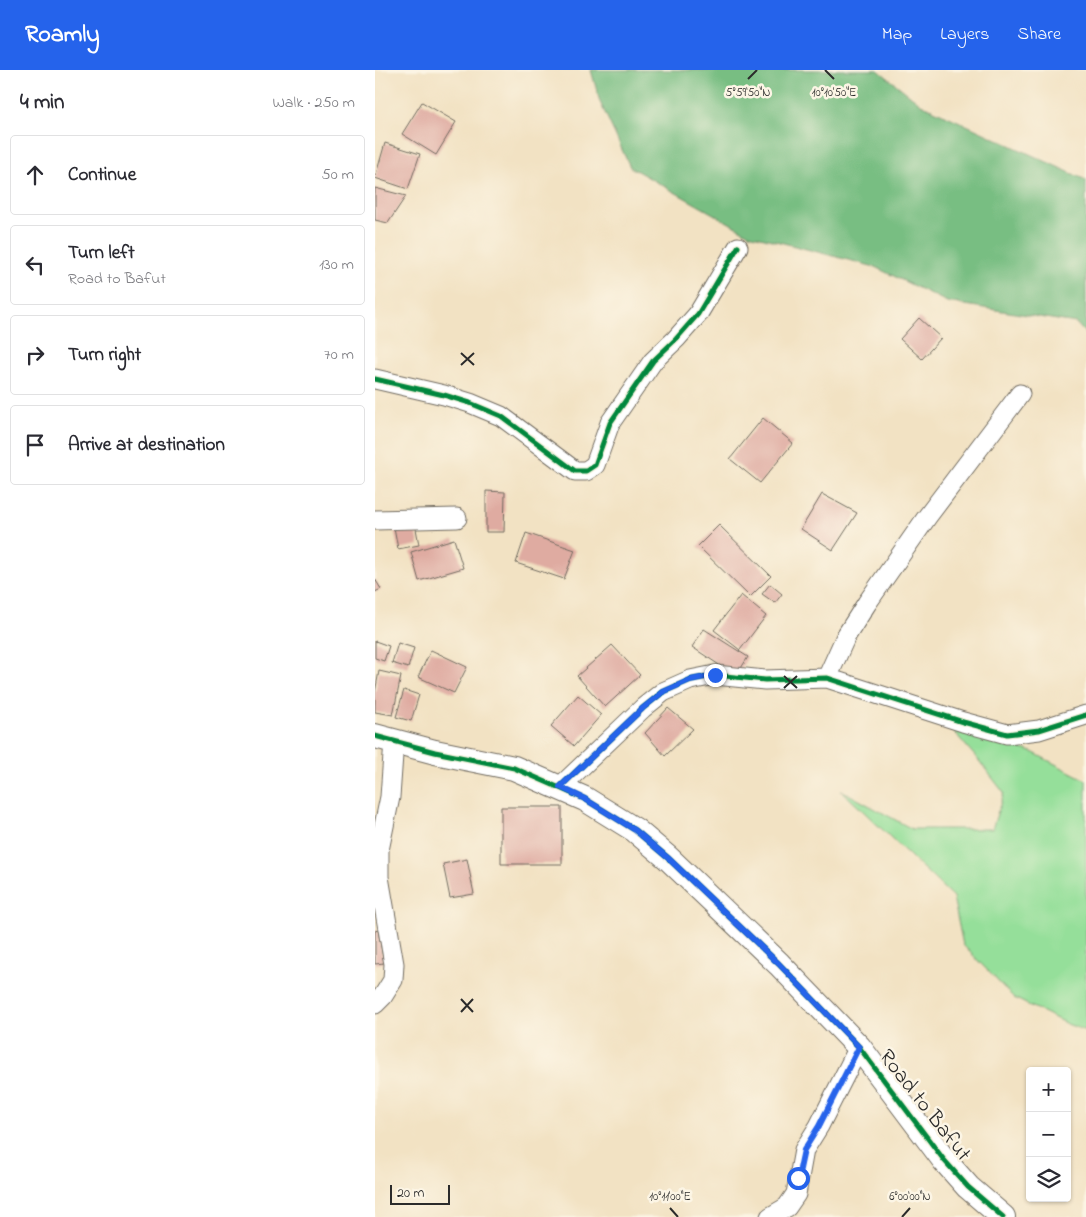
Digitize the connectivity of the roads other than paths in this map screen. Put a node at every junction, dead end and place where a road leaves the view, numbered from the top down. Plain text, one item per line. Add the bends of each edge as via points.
1 (738, 246) dead end
2 (375, 379) edge
3 (1020, 394) dead end
4 (457, 518) dead end
5 (375, 520) edge
6 (827, 678) junction
7 (1086, 715) edge
8 (384, 738) edge
9 (560, 787) junction
10 (375, 1004) edge
11 (859, 1047) junction
12 (770, 1217) edge
13 (1003, 1217) edge

1 - 2 street via 698,314 653,361 610,423 595,465 586,471 575,471 501,416 444,395
3 - 6 street via 867,603 846,636
4 - 5 street
6 - 7 street via 1007,734 1039,730
6 - 9 street via 765,680 715,675 690,680 663,692 643,708
8 - 9 street, Road to Bafut via 515,768
8 - 10 street via 390,797 379,850 379,877 394,964 393,980
9 - 11 street, Road to Bafut via 635,830 668,858 779,964
11 - 12 street via 804,1150 796,1194 787,1207
11 - 13 street, Road to Bafut via 944,1160

